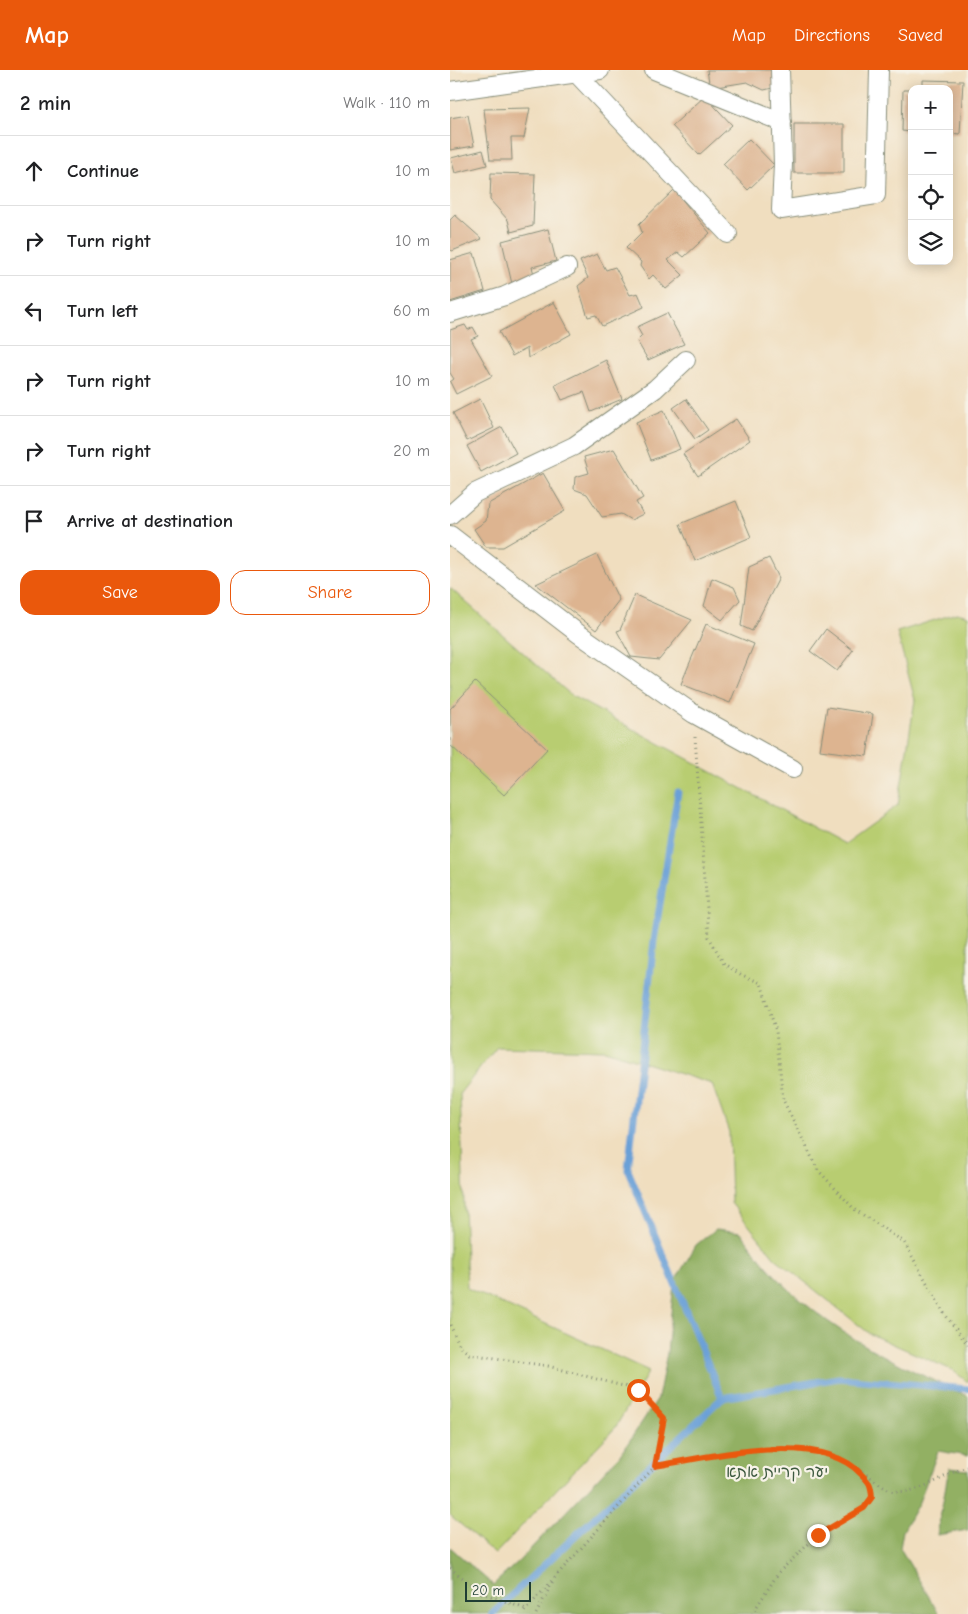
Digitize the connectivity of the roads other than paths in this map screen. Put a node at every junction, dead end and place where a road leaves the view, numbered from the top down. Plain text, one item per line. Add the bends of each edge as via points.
1 (600, 70) edge
2 (654, 70) edge
3 (780, 70) edge
4 (879, 70) edge
5 (577, 74) junction
6 (450, 91) edge
7 (782, 122) junction
8 (728, 234) dead end
9 (567, 267) dead end
10 (450, 313) edge
11 (686, 360) dead end
12 (450, 515) edge
13 (450, 534) edge
14 (794, 769) dead end

1 - 5 street
2 - 7 street
3 - 7 street
4 - 7 street via 876,195 781,210
5 - 6 street
5 - 8 street
9 - 10 street via 505,296
11 - 12 street via 655,389 574,446 475,493
13 - 14 street via 579,634 694,714

